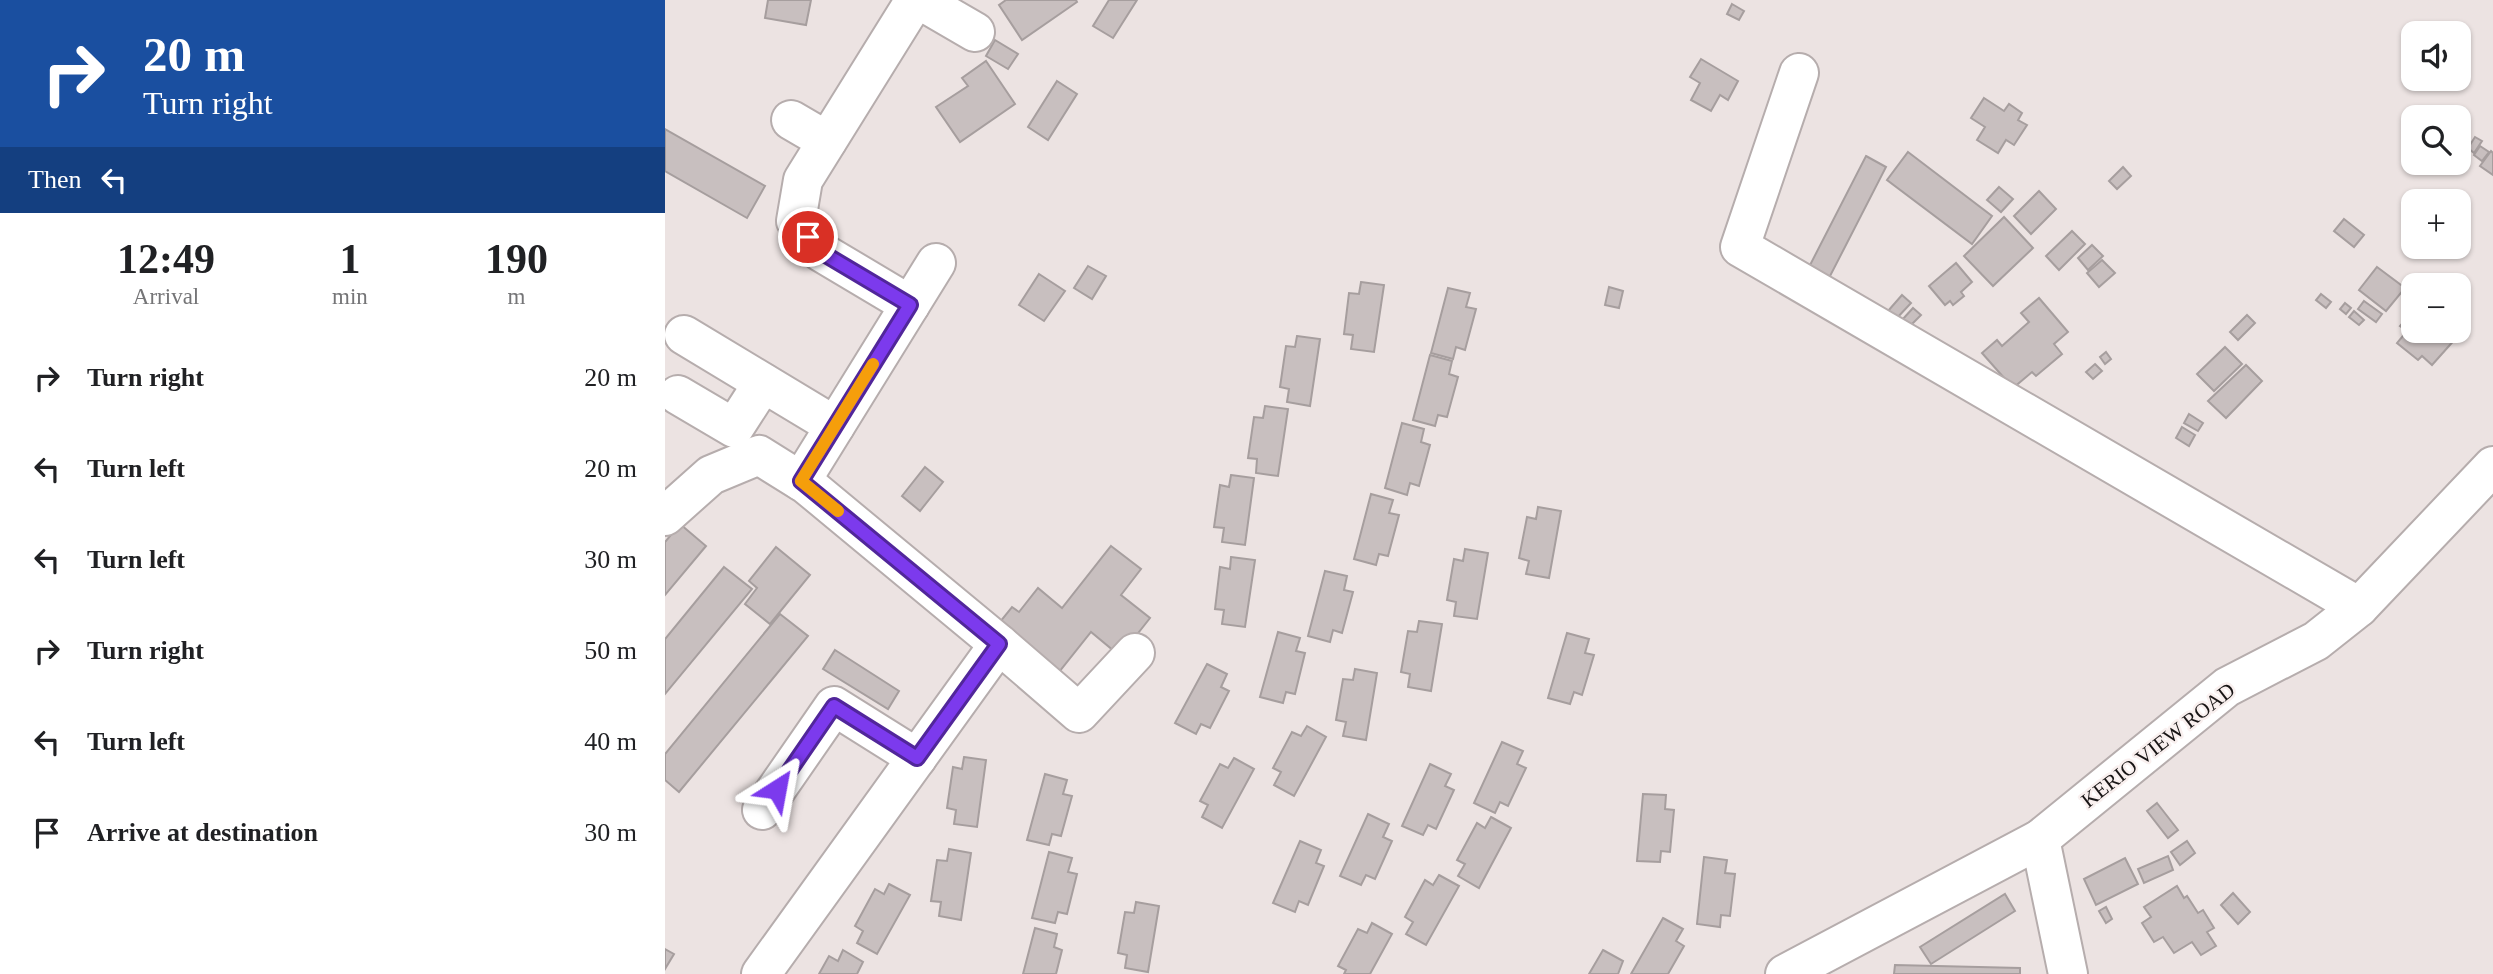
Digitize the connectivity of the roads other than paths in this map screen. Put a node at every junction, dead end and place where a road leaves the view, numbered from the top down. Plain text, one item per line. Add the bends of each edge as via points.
1 (915, 0) edge
2 (920, 0) edge
3 (975, 32) dead end
4 (1799, 72) dead end
5 (791, 120) dead end
6 (827, 141) junction
7 (936, 263) dead end
8 (910, 305) junction
9 (684, 335) dead end
10 (763, 383) junction
11 (678, 395) dead end
12 (835, 426) junction
13 (2493, 466) edge
14 (801, 481) junction
15 (665, 516) edge
16 (2359, 607) junction
17 (999, 644) junction
18 (1135, 653) dead end
19 (917, 758) junction
20 (762, 810) dead end
21 (2040, 839) junction
22 (761, 974) edge
23 (1785, 974) edge
24 (2068, 974) edge

1 - 6 street
2 - 3 street
4 - 16 street via 1740,247
5 - 6 street
6 - 8 street via 803,180 796,221 821,252
7 - 8 street
8 - 12 street
9 - 10 street
10 - 11 street via 734,428
10 - 12 street
12 - 14 street
13 - 16 street, KERIO VIEW ROAD
14 - 15 street via 759,455 711,475
14 - 17 street
16 - 21 street, KERIO VIEW ROAD via 2316,641 2227,687
17 - 18 street via 1079,713
17 - 19 street
19 - 20 street via 834,706
19 - 22 street
21 - 23 street, KERIO VIEW ROAD
21 - 24 street

